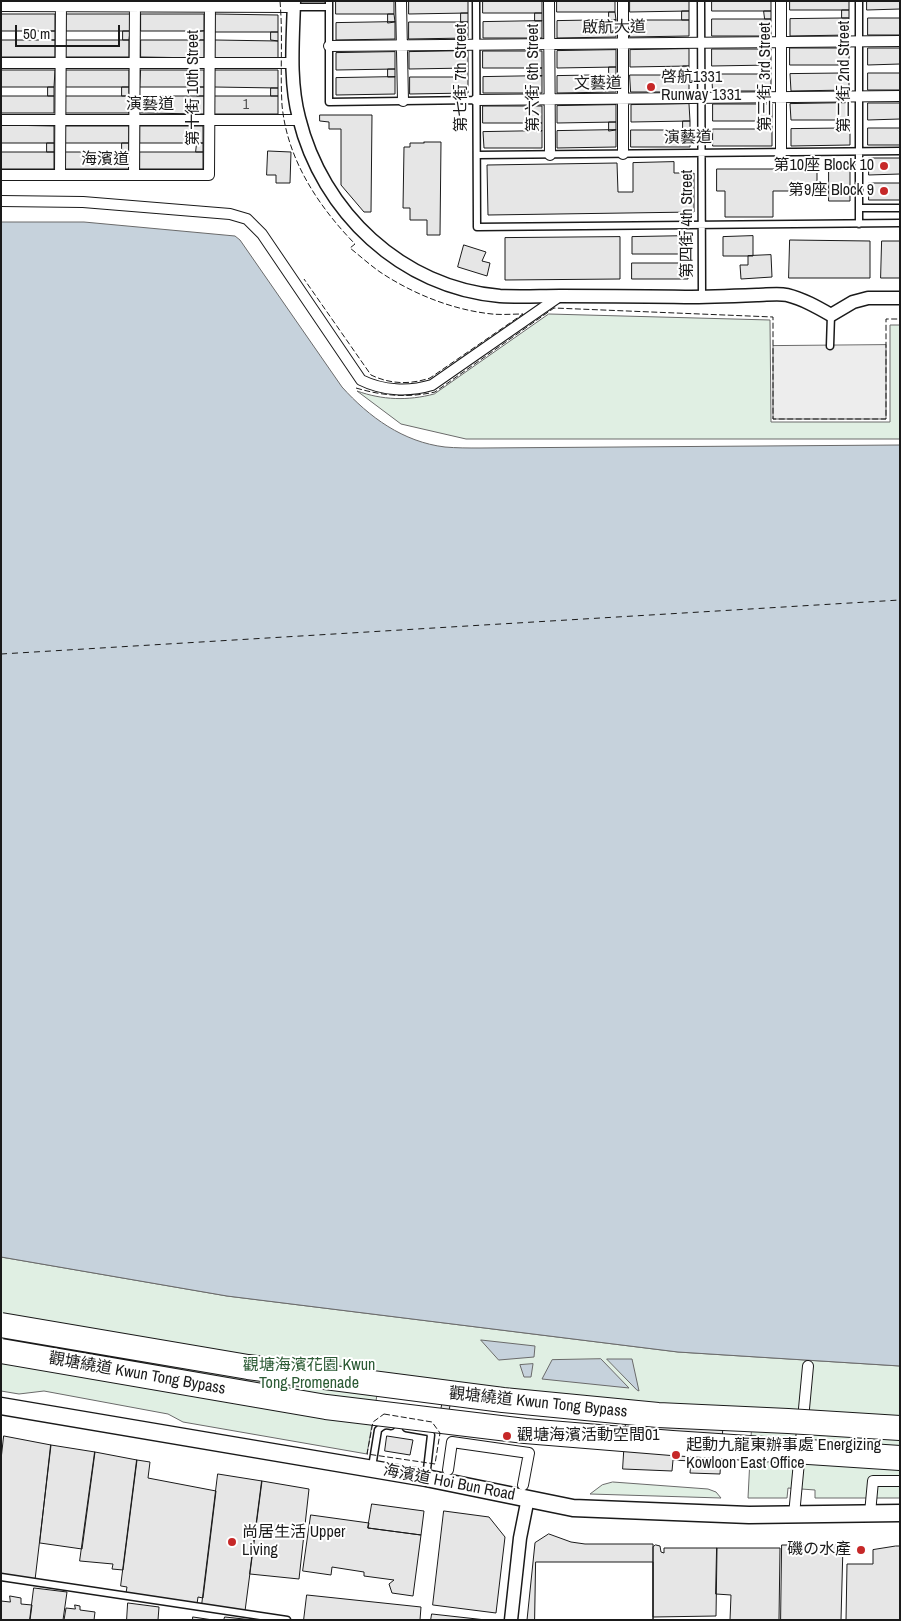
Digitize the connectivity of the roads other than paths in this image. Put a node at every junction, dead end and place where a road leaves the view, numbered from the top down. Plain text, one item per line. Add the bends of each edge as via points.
1 (401, 1) edge
2 (476, 1) edge
3 (549, 1) edge
4 (623, 1) edge
5 (701, 1) edge
6 (781, 1) edge
7 (858, 1) edge
8 (61, 4) edge
9 (135, 4) edge
10 (210, 4) edge
11 (294, 4) edge
12 (329, 4) edge
13 (1, 6) edge
14 (859, 41) junction
15 (900, 41) edge
16 (781, 42) junction
17 (623, 43) junction
18 (701, 43) junction
19 (549, 44) junction
20 (402, 45) junction
21 (476, 45) junction
22 (329, 46) junction
23 (1, 63) edge
24 (60, 63) junction
25 (135, 63) junction
26 (210, 63) junction
27 (293, 64) junction
28 (859, 96) junction
29 (900, 96) edge
30 (781, 97) junction
31 (701, 98) junction
32 (623, 99) junction
33 (476, 100) junction
34 (550, 100) junction
35 (403, 101) junction
36 (1, 120) edge
37 (60, 120) junction
38 (134, 120) junction
39 (209, 120) junction
40 (299, 120) junction
41 (781, 152) junction
42 (859, 152) junction
43 (900, 152) edge
44 (701, 153) junction
45 (623, 154) junction
46 (477, 155) junction
47 (550, 155) junction
48 (1, 174) edge
49 (60, 175) junction
50 (134, 175) junction
51 (209, 175) joint
52 (1, 201) edge
53 (859, 208) junction
54 (900, 208) edge
55 (900, 223) edge
56 (859, 224) junction
57 (701, 225) junction
58 (560, 296) junction
59 (702, 297) junction
60 (900, 298) edge
61 (831, 315) junction
62 (830, 346) dead end
63 (1, 1325) edge
64 (1, 1351) edge
65 (808, 1366) dead end
66 (1, 1406) edge
67 (900, 1428) edge
68 (900, 1458) edge
69 (372, 1469) junction
70 (448, 1470) dead end
71 (426, 1478) junction
72 (900, 1481) edge
73 (526, 1492) junction
74 (870, 1513) junction
75 (900, 1513) edge
76 (794, 1515) junction
77 (1, 1577) edge
78 (287, 1620) edge
79 (511, 1620) edge

1 - 20 street
2 - 21 lane, 第七街 7th Street
3 - 19 street, 第六街 6th Street
4 - 17 street
5 - 18 lane, 第四街 4th Street
6 - 16 street, 第三街 3rd Street
7 - 14 lane, 第二街 2nd Street
8 - 9 street
8 - 13 street
8 - 24 street
9 - 10 street
9 - 25 street
10 - 11 street
10 - 26 street, 第十街 10th Street
11 - 12 lane
11 - 27 street
12 - 22 lane
14 - 15 street, 啟航大道
14 - 16 street, 啟航大道
14 - 28 lane, 第二街 2nd Street
16 - 18 street, 啟航大道
16 - 30 street, 第三街 3rd Street
17 - 18 street, 啟航大道
17 - 19 street, 啟航大道
17 - 32 street
18 - 31 lane, 第四街 4th Street
19 - 21 street, 啟航大道
19 - 34 street, 第六街 6th Street
20 - 21 street, 啟航大道
20 - 22 street, 啟航大道
20 - 35 street
21 - 33 lane, 第七街 7th Street
22 - 35 lane via 329,102
23 - 24 street
24 - 25 street
24 - 37 street
25 - 26 street
25 - 38 street
26 - 27 street
26 - 39 street, 第十街 10th Street
27 - 40 street
28 - 29 street, 文藝道
28 - 30 street, 文藝道
28 - 42 lane, 第二街 2nd Street
30 - 31 street, 文藝道
30 - 41 street, 第三街 3rd Street
31 - 32 street, 文藝道
31 - 44 lane, 第四街 4th Street
32 - 34 street, 文藝道
32 - 45 street
33 - 34 street, 文藝道
33 - 35 lane
33 - 46 lane, 第七街 7th Street
34 - 47 street, 第六街 6th Street
36 - 37 street, 演藝道
37 - 38 street, 演藝道
37 - 49 street
38 - 39 street, 演藝道
38 - 50 street
39 - 40 street, 演藝道
39 - 51 street, 第十街 10th Street
40 - 58 street via 313,160 335,200 365,234 400,261 438,281 480,293
41 - 42 lane, 演藝道
41 - 44 lane, 演藝道
42 - 43 lane, 演藝道
42 - 53 lane, 第二街 2nd Street
44 - 45 lane, 演藝道
44 - 57 lane, 第四街 4th Street
45 - 47 lane, 演藝道
46 - 47 lane, 演藝道
46 - 57 lane, 第七街 7th Street via 477,227
48 - 49 street, 海濱道
49 - 50 street, 海濱道
50 - 51 street, 海濱道
52 - 58 street via 83,202 230,214 247,219 262,234 362,380 382,388 410,390 432,386
53 - 54 lane
53 - 56 lane, 第二街 2nd Street
55 - 56 lane
56 - 57 lane
57 - 59 lane, 第四街 4th Street
58 - 59 street
59 - 61 street via 784,294 804,300
60 - 61 street via 868,298 853,302
61 - 62 lane
63 - 67 highway, 觀塘繞道 Kwun Tong Bypass, bridge via 248,1367 503,1400 658,1415
64 - 68 highway, 觀塘繞道 Kwun Tong Bypass, bridge via 326,1407 525,1431
65 - 76 street
66 - 69 street, 海濱道 Hoi Bun Road
69 - 71 street, 海濱道 Hoi Bun Road
69 - 71 lane via 378,1430 386,1425 431,1435
70 - 73 street via 452,1442 529,1453
71 - 73 street, 海濱道 Hoi Bun Road
72 - 74 street via 872,1482
73 - 76 street, 海濱道 Hoi Bun Road via 573,1508
73 - 79 street
74 - 75 street, 海濱道 Hoi Bun Road
74 - 76 street, 海濱道 Hoi Bun Road
77 - 78 lane

